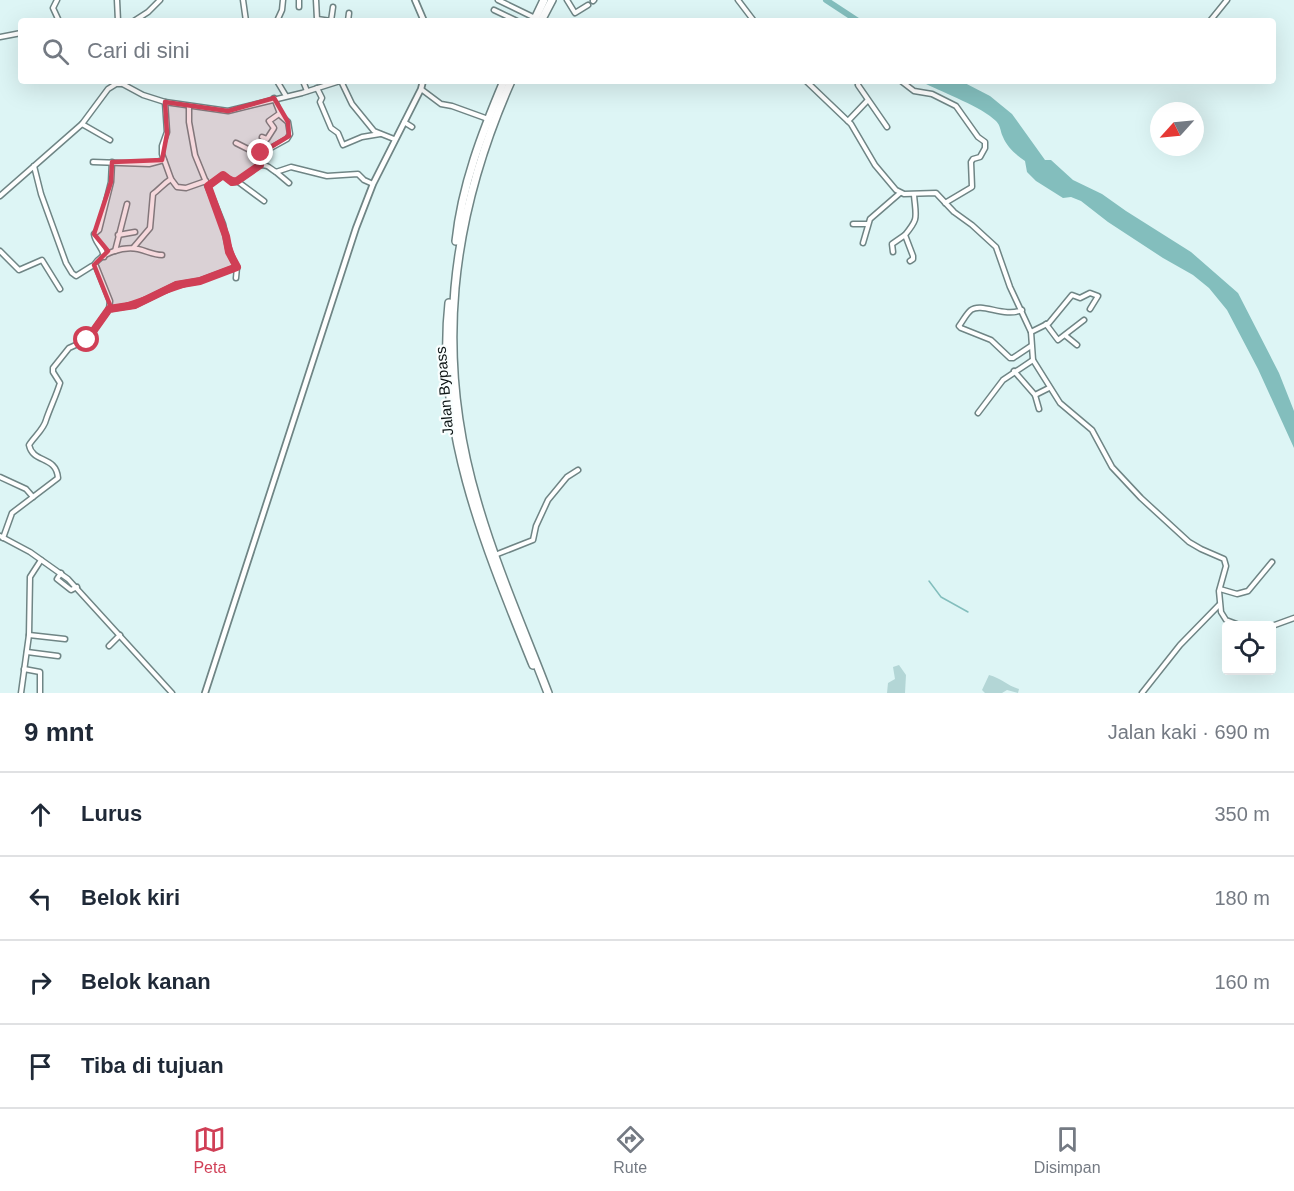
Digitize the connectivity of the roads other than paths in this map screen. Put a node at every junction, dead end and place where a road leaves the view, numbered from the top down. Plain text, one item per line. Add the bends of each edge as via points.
1 (57, 0) edge
2 (117, 0) edge
3 (160, 0) edge
4 (243, 0) edge
5 (283, 0) edge
6 (299, 0) edge
7 (316, 0) edge
8 (416, 0) edge
9 (498, 0) edge
10 (544, 0) edge
11 (552, 0) edge
12 (567, 0) edge
13 (738, 0) edge
14 (1227, 0) edge
15 (592, 2) edge
16 (299, 7) dead end
17 (333, 7) dead end
18 (494, 10) dead end
19 (349, 13) dead end
20 (58, 18) edge
21 (118, 18) edge
22 (139, 18) edge
23 (246, 18) edge
24 (278, 18) edge
25 (317, 18) edge
26 (331, 18) edge
27 (348, 18) edge
28 (423, 18) edge
29 (511, 18) edge
30 (533, 18) edge
31 (538, 18) edge
32 (538, 18) edge
33 (752, 18) edge
34 (1212, 18) edge
35 (18, 34) edge
36 (0, 37) edge
37 (279, 84) edge
38 (304, 84) edge
39 (330, 84) edge
40 (342, 84) edge
41 (422, 84) edge
42 (503, 84) edge
43 (510, 84) edge
44 (809, 84) edge
45 (905, 84) edge
46 (122, 85) joint
47 (858, 85) dead end
48 (317, 88) junction
49 (421, 89) junction
50 (307, 92) junction
51 (286, 96) junction
52 (273, 98) junction
53 (867, 101) junction
54 (165, 102) junction
55 (189, 106) junction
56 (279, 114) junction
57 (488, 119) junction
58 (848, 121) junction
59 (404, 122) junction
60 (82, 124) junction
61 (412, 127) dead end
62 (887, 127) dead end
63 (380, 134) junction
64 (262, 137) dead end
65 (110, 140) dead end
66 (394, 140) junction
67 (236, 143) dead end
68 (257, 156) junction
69 (164, 160) junction
70 (93, 162) dead end
71 (112, 162) junction
72 (260, 165) junction
73 (34, 166) junction
74 (276, 172) junction
75 (171, 178) junction
76 (206, 181) junction
77 (237, 181) junction
78 (288, 183) dead end
79 (373, 184) junction
80 (208, 186) junction
81 (900, 193) junction
82 (914, 195) junction
83 (0, 196) edge
84 (264, 201) dead end
85 (945, 203) junction
86 (127, 204) dead end
87 (853, 224) dead end
88 (867, 224) junction
89 (135, 232) dead end
90 (118, 235) junction
91 (904, 236) junction
92 (862, 243) dead end
93 (133, 249) junction
94 (0, 251) edge
95 (115, 251) junction
96 (893, 252) dead end
97 (162, 255) dead end
98 (104, 256) junction
99 (910, 261) dead end
100 (94, 266) junction
101 (237, 267) junction
102 (236, 278) dead end
103 (60, 289) dead end
104 (109, 309) junction
105 (1090, 309) dead end
106 (1022, 310) junction
107 (1084, 320) dead end
108 (1046, 324) junction
109 (1031, 332) junction
110 (1066, 336) junction
111 (1077, 345) dead end
112 (1031, 346) junction
113 (1033, 360) junction
114 (1014, 371) junction
115 (1049, 388) junction
116 (1035, 395) junction
117 (1039, 409) dead end
118 (978, 413) dead end
119 (578, 470) dead end
120 (0, 477) edge
121 (33, 497) junction
122 (1, 537) edge
123 (495, 555) junction
124 (41, 560) junction
125 (1272, 562) dead end
126 (61, 573) junction
127 (77, 587) junction
128 (1220, 589) junction
129 (508, 596) junction
130 (1220, 605) junction
131 (1294, 618) edge
132 (1230, 621) edge
133 (1276, 625) edge
134 (29, 635) junction
135 (120, 635) junction
136 (65, 639) dead end
137 (109, 646) dead end
138 (27, 652) junction
139 (58, 656) dead end
140 (24, 669) junction
141 (21, 693) edge
142 (40, 693) edge
143 (172, 693) edge
144 (205, 693) edge
145 (543, 693) edge
146 (548, 693) edge
147 (1143, 693) edge

1 - 20 street via 53,8
2 - 21 street
3 - 22 street
4 - 23 street
5 - 24 street
6 - 16 street
7 - 25 street
8 - 28 street
9 - 30 street
10 - 31 highway
11 - 32 highway
12 - 15 street via 575,13
13 - 33 street
14 - 34 street
17 - 26 street
18 - 29 street
19 - 27 street
35 - 36 street
37 - 51 street
38 - 50 street
39 - 48 street
40 - 63 street via 352,104
41 - 49 street
42 - 57 highway, Jalan Bypass
43 - 123 highway, Jalan Bypass via 469,202 456,269 453,322 453,372 463,446
44 - 58 street
45 - 85 street via 956,106 985,142 980,157 971,162 972,187
46 - 54 street
46 - 60 street via 108,89
47 - 53 street
48 - 50 street
48 - 63 street via 329,126 338,133 343,145
49 - 57 street via 441,104
49 - 59 street
50 - 51 street
51 - 52 street
52 - 55 street via 228,111
52 - 56 street
53 - 58 street
53 - 62 street
54 - 55 street
54 - 69 street
55 - 76 street via 195,155
56 - 64 street via 269,122 274,128 267,139
56 - 68 street via 288,122 289,136
57 - 129 highway, Jalan Bypass via 458,219 447,334 451,396 462,466 479,526
58 - 81 street via 881,173
59 - 61 street
59 - 66 street
60 - 65 street
60 - 73 street
63 - 66 street
66 - 79 street
67 - 68 street
68 - 72 street
69 - 71 street via 147,164
69 - 75 street
70 - 71 street
71 - 98 street via 99,230 94,234
72 - 74 street
72 - 77 street
73 - 83 street
73 - 100 street via 61,252 72,273 80,275
74 - 78 street
74 - 79 street via 291,167 327,176 351,173
75 - 76 street via 182,188
75 - 93 street via 153,194 150,228
76 - 80 street
77 - 80 street via 223,175
77 - 84 street
79 - 144 street
80 - 101 street
81 - 82 street
81 - 88 street
82 - 85 street via 936,193
82 - 91 street via 915,222
85 - 106 street via 996,247
86 - 90 street
87 - 88 street
88 - 92 street
89 - 90 street
90 - 95 street
91 - 96 street via 892,244
91 - 99 street via 914,256
93 - 95 street
93 - 97 street
94 - 103 street via 18,270 42,260
95 - 98 street
98 - 100 street
100 - 104 street via 110,301
101 - 102 street
101 - 104 street via 176,285 135,305
104 - 121 street via 87,340 71,346 53,368 60,384 46,420 29,448 35,456 49,461 58,477
105 - 108 street via 1098,296 1072,295
106 - 109 street
106 - 112 street via 1009,314 976,308 969,311 959,326 991,340 1010,358
107 - 110 street
108 - 109 street
108 - 110 street via 1057,339
109 - 112 street
110 - 111 street
112 - 113 street
113 - 114 street
113 - 115 street
114 - 116 street
114 - 118 street via 996,387
115 - 116 street
115 - 128 street via 1065,409 1092,430 1112,466 1141,498 1189,542 1224,559
116 - 117 street
119 - 123 street via 548,500 533,540
120 - 121 street via 26,489
121 - 122 street via 10,515
122 - 124 street
123 - 129 highway, Jalan Bypass
124 - 126 street
124 - 134 street via 30,577
125 - 128 street via 1248,591 1237,594
126 - 127 street
126 - 127 street via 59,582 70,590
127 - 135 street
128 - 130 street
129 - 145 highway, Jalan Bypass
129 - 146 highway, Jalan Bypass
130 - 132 street via 1225,619
130 - 147 street via 1180,645
131 - 133 street
134 - 136 street
134 - 138 street
135 - 137 street
135 - 143 street
138 - 139 street
138 - 140 street
140 - 141 street
140 - 142 street via 40,672

